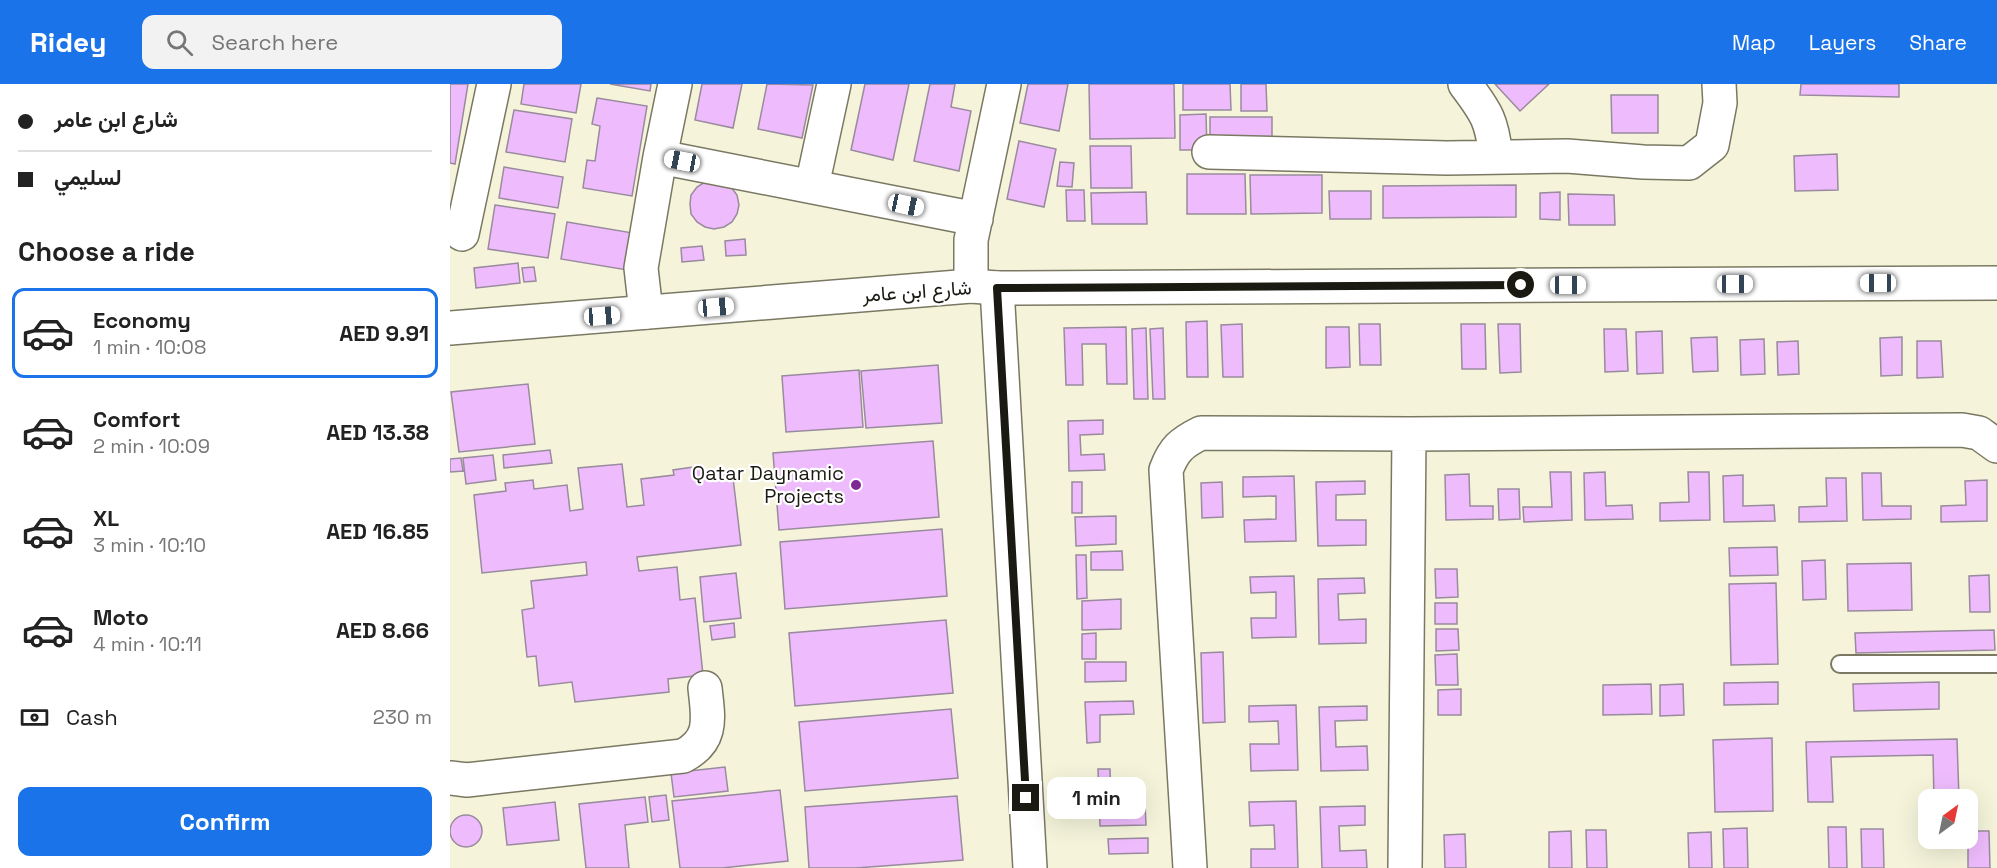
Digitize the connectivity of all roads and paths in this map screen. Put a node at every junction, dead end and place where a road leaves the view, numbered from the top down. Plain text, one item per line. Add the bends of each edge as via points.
1 (494, 84) edge
2 (675, 84) edge
3 (834, 84) edge
4 (1004, 84) edge
5 (1465, 84) edge
6 (1719, 84) edge
7 (1209, 152) dead end
8 (660, 157) junction
9 (1496, 158) junction
10 (812, 186) junction
11 (976, 219) junction
12 (462, 234) dead end
13 (1997, 283) edge
14 (984, 287) junction
15 (646, 312) junction
16 (450, 328) edge
17 (1409, 434) junction
18 (1997, 446) edge
19 (1840, 664) dead end
20 (1997, 664) edge
21 (705, 688) dead end
22 (450, 778) edge
23 (1030, 868) edge
24 (1190, 868) edge
25 (1405, 868) edge

1 - 12 street
2 - 8 street
3 - 10 street
4 - 11 street
5 - 9 street via 1484,109 1493,130
6 - 9 street via 1720,103 1712,145 1689,163 1567,156
7 - 9 street
8 - 10 street
8 - 15 street via 641,268
10 - 11 street
11 - 14 street via 971,240
13 - 14 street, شارع ابن عامر
14 - 15 street, شارع ابن عامر
14 - 23 street
15 - 16 street, شارع ابن عامر
17 - 18 street via 1962,430 1979,433
17 - 24 street via 1201,434 1185,441 1172,454 1166,470
17 - 25 street
19 - 20 lane
21 - 22 street via 706,733 692,751 682,756 467,780

